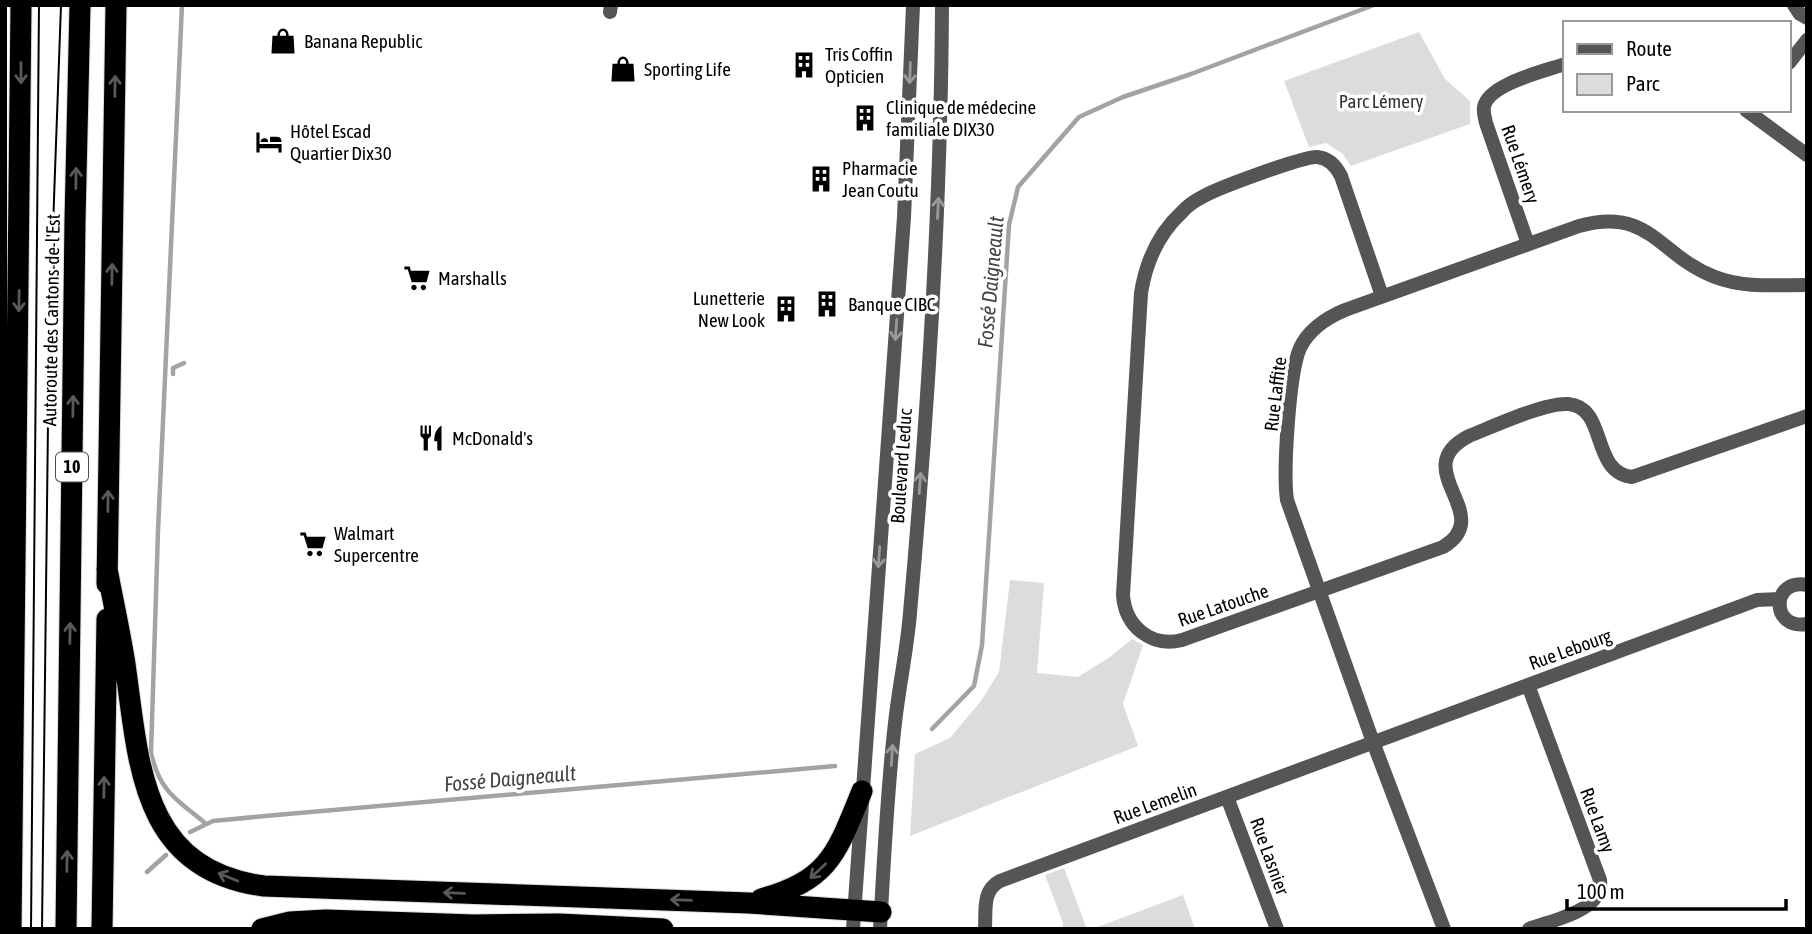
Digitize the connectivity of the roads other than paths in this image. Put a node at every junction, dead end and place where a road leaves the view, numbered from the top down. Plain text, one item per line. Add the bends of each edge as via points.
1 (21, 5) edge
2 (80, 5) edge
3 (116, 5) edge
4 (913, 5) edge
5 (942, 5) edge
6 (1794, 5) edge
7 (1807, 18) edge
8 (1807, 40) edge
9 (1791, 60) edge
10 (1563, 65) edge
11 (1750, 112) edge
12 (1807, 155) edge
13 (1528, 244) junction
14 (1807, 285) edge
15 (1382, 296) junction
16 (1807, 416) edge
17 (107, 569) junction
18 (1807, 585) edge
19 (1319, 592) junction
20 (1780, 599) junction
21 (1807, 624) edge
22 (1528, 685) junction
23 (1373, 741) junction
24 (862, 791) junction
25 (1227, 797) junction
26 (749, 903) junction
27 (853, 919) edge
28 (880, 920) edge
29 (11, 929) edge
30 (66, 929) edge
31 (103, 929) edge
32 (262, 929) edge
33 (663, 929) edge
34 (985, 929) edge
35 (1277, 929) edge
36 (1444, 929) edge
37 (1529, 929) edge

1 -> 29 highway, Autoroute des Cantons-de-l'Est
30 -> 2 highway, Autoroute des Cantons-de-l'Est / 10
17 -> 3 highway
4 -> 24 street, Boulevard Leduc via 905,204
28 -> 5 street, Boulevard Leduc via 933,296
6 - 7 street
8 - 9 street
10 - 13 street, Rue Lémery via 1501,87 1484,107
11 - 12 street
13 - 14 street, Rue Laffite via 1592,222 1621,221 1642,228 1717,278 1749,284
13 - 15 street, Rue Laffite
15 - 19 street, Rue Laffite via 1318,325 1300,348 1294,370 1286,492
15 - 19 street, Rue Latouche via 1341,176 1332,163 1318,157 1293,162 1196,201 1167,228 1145,273 1123,595 1129,620 1149,637 1177,642
16 - 19 street, Rue Latouche via 1632,477 1610,466 1586,412 1570,404 1553,405 1469,436 1447,453 1445,469 1462,523 1452,541
26 -> 17 highway via 264,886 215,872 170,836 146,790 132,731
31 -> 17 highway
18 - 20 street, Rue Lebourg via 1791,586
19 - 23 street, Rue Laffite
20 - 21 street via 1785,619 1794,625
20 - 22 street, Rue Lebourg via 1758,600
22 - 23 street, Rue Lebourg
22 - 37 street, Rue Lamy via 1601,889 1588,906
23 - 25 street, Rue Lemelin
23 - 36 street, Rue Laffite
24 -> 26 highway via 838,847 822,869 793,889
24 - 27 street, Boulevard Leduc
25 - 34 street, Rue Lemelin via 997,883 988,893
25 - 35 street, Rue Lasnier
26 - 27 highway
27 - 28 highway
32 - 33 highway via 314,920

